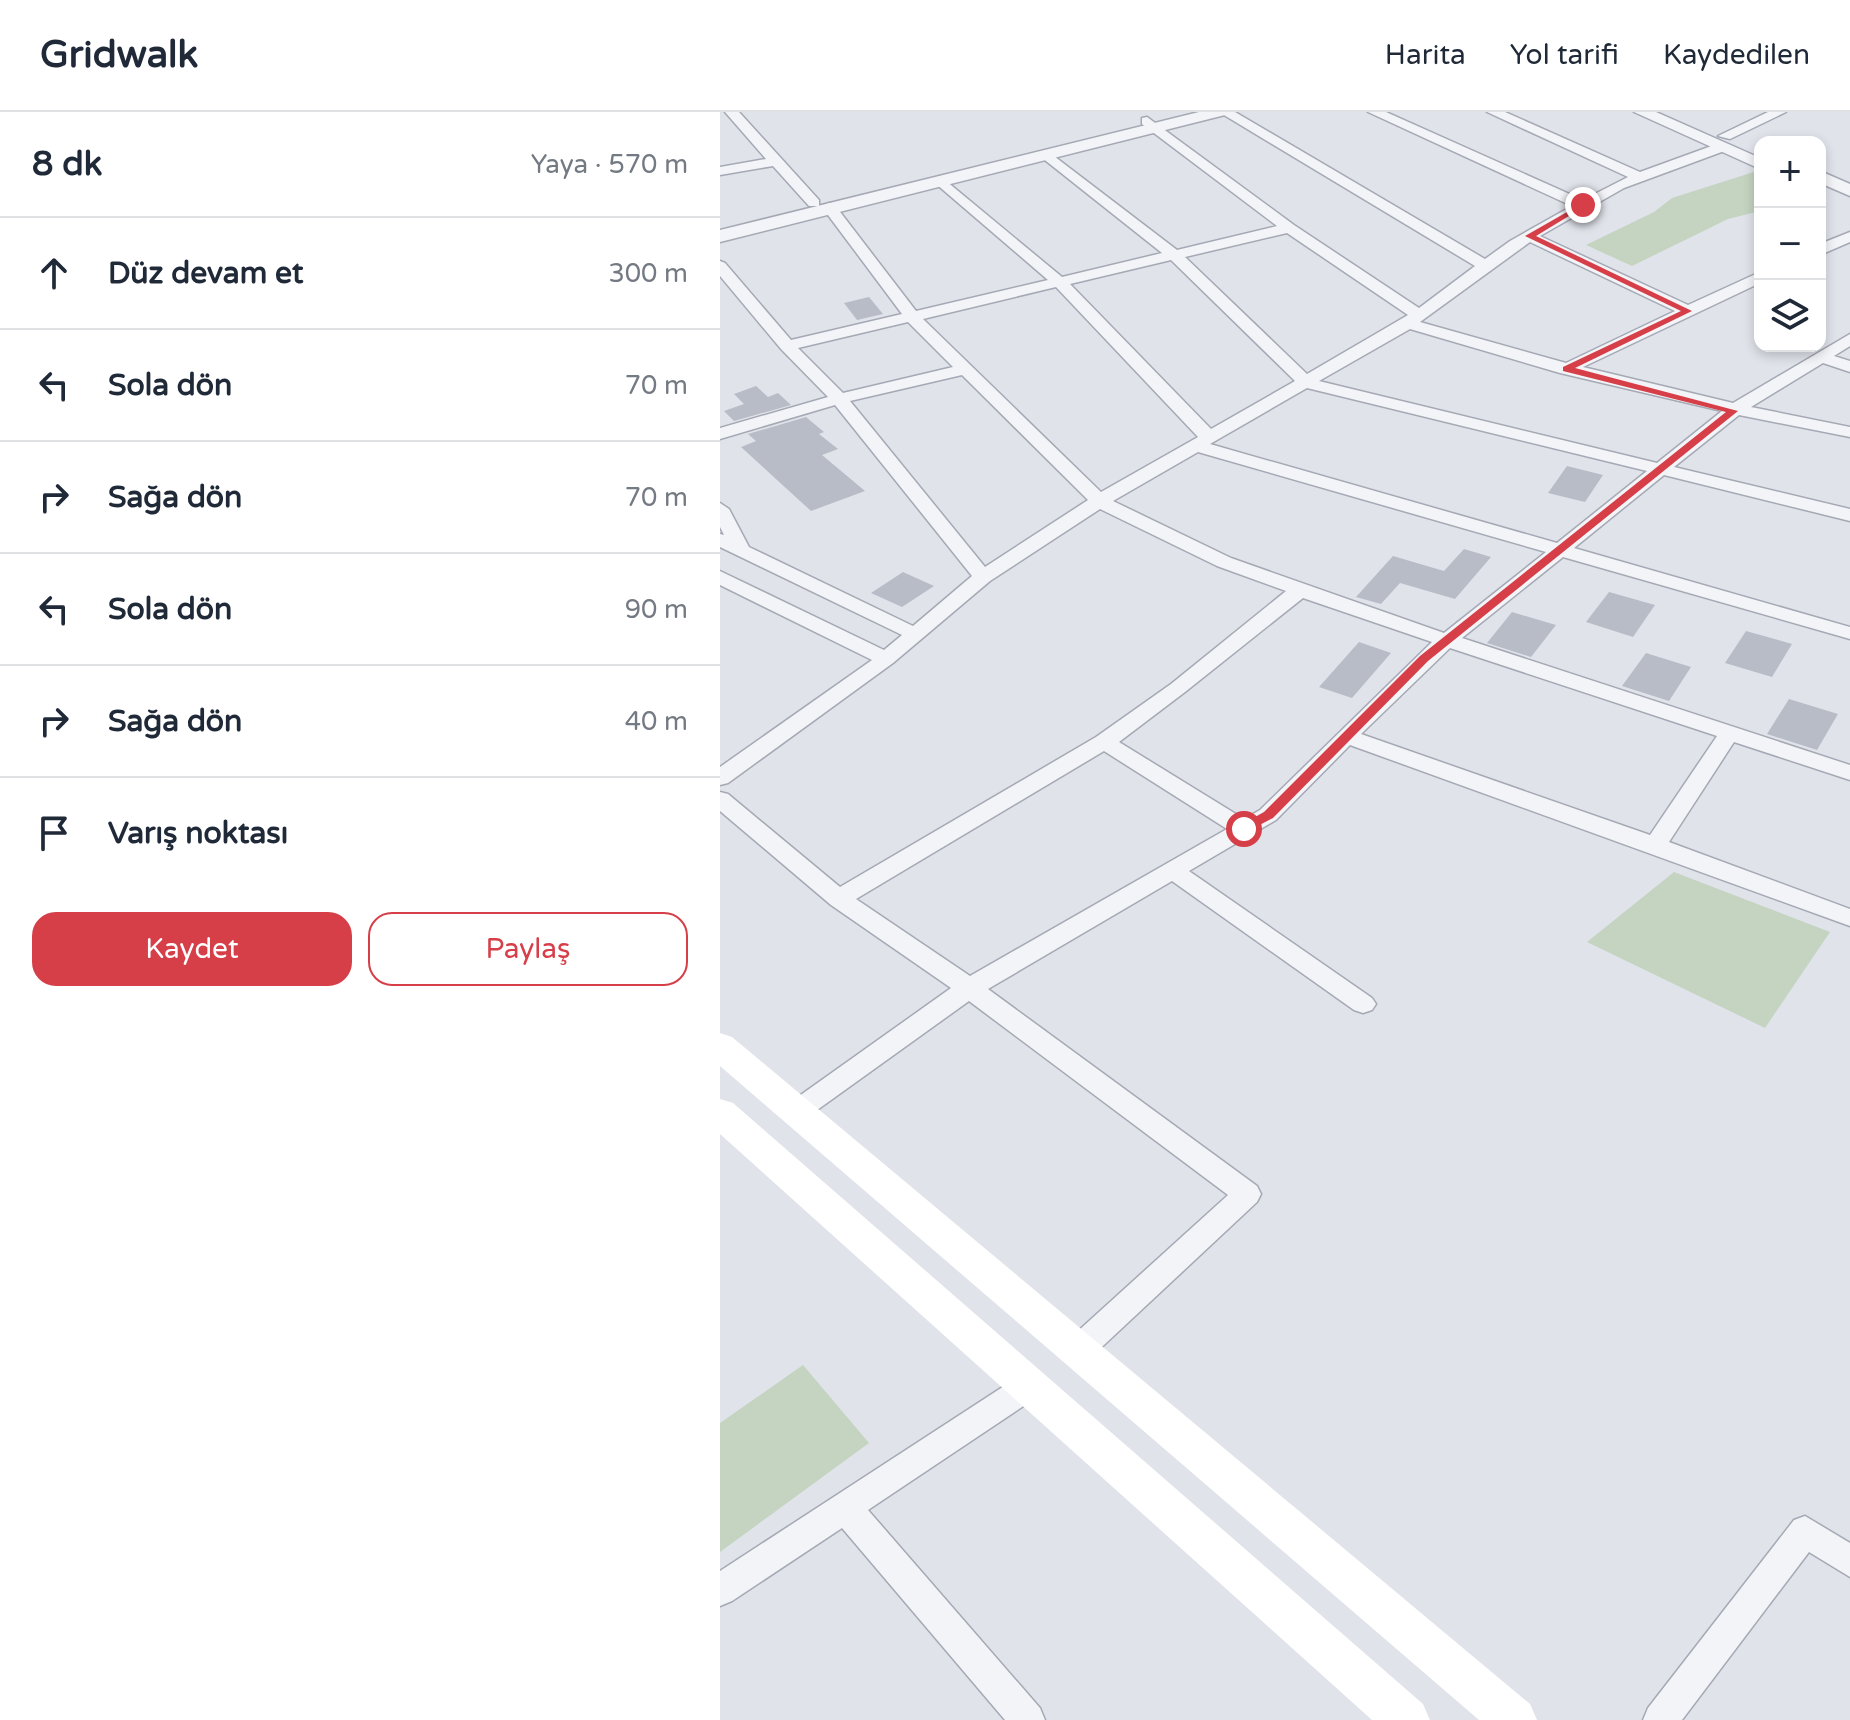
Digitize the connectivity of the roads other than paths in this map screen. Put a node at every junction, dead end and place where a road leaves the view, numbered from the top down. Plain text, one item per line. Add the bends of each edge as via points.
1 (732, 112) edge
2 (1219, 112) edge
3 (1226, 112) edge
4 (1375, 112) edge
5 (1494, 112) edge
6 (1642, 112) edge
7 (1669, 112) edge
8 (1778, 112) edge
9 (1162, 119) edge
10 (1724, 142) junction
11 (1754, 149) edge
12 (1046, 154) junction
13 (1754, 160) edge
14 (776, 161) junction
15 (720, 171) edge
16 (1639, 177) junction
17 (1826, 179) edge
18 (940, 180) junction
19 (1850, 191) edge
20 (1826, 193) edge
21 (1850, 204) edge
22 (822, 205) junction
23 (1583, 205) junction
24 (720, 227) edge
25 (1289, 228) junction
26 (720, 236) edge
27 (1529, 236) junction
28 (1850, 236) edge
29 (1826, 247) edge
30 (1174, 255) junction
31 (720, 266) edge
32 (1485, 266) junction
33 (1754, 280) edge
34 (1059, 282) junction
35 (741, 293) junction
36 (720, 298) edge
37 (1688, 311) junction
38 (912, 317) junction
39 (1413, 319) junction
40 (1850, 339) edge
41 (787, 346) junction
42 (1822, 357) junction
43 (1850, 367) edge
44 (966, 369) junction
45 (1566, 369) junction
46 (1307, 383) junction
47 (839, 399) junction
48 (1733, 411) junction
49 (1850, 432) edge
50 (720, 434) edge
51 (1201, 441) junction
52 (1662, 468) junction
53 (1099, 501) junction
54 (720, 509) edge
55 (1850, 515) edge
56 (720, 540) edge
57 (1561, 549) junction
58 (741, 550) junction
59 (720, 577) edge
60 (983, 577) junction
61 (1300, 590) junction
62 (1850, 633) edge
63 (915, 634) junction
64 (1446, 641) junction
65 (886, 659) junction
66 (1729, 734) junction
67 (1349, 737) junction
68 (1104, 742) junction
69 (1850, 773) edge
70 (720, 778) edge
71 (720, 799) edge
72 (1244, 829) junction
73 (1655, 845) junction
74 (1172, 870) junction
75 (839, 899) junction
76 (1850, 918) edge
77 (969, 988) junction
78 (1363, 1004) dead end
79 (720, 1046) edge
80 (797, 1111) junction
81 (727, 1128) edge
82 (1078, 1350) junction
83 (1029, 1386) junction
84 (845, 1508) junction
85 (1850, 1562) edge
86 (720, 1590) edge
87 (1028, 1720) edge
88 (1407, 1720) edge
89 (1514, 1720) edge
90 (1660, 1720) edge

1 - 14 street
2 - 9 street
3 - 32 street
4 - 23 street
5 - 16 street
6 - 10 street
7 - 10 street
8 - 10 street
9 - 12 street
9 - 22 street
9 - 25 street
10 - 11 street
10 - 13 street
10 - 16 street
12 - 18 street
12 - 30 street
14 - 15 street
14 - 22 street
16 - 23 street
17 - 19 street
18 - 22 street
18 - 34 street
20 - 21 street
22 - 24 street
22 - 26 street
22 - 38 street
23 - 27 street
25 - 30 street
25 - 39 street
27 - 32 street
27 - 37 street
28 - 29 street
30 - 34 street
30 - 46 street
31 - 35 street
32 - 39 street
33 - 37 street
34 - 38 street
34 - 51 street
35 - 36 street
35 - 41 street
37 - 45 street
38 - 41 street
38 - 44 street
39 - 45 street
39 - 46 street
40 - 42 street
41 - 47 street
42 - 43 street
42 - 48 street
44 - 47 street
44 - 53 street
45 - 48 street
46 - 51 street
46 - 52 street
47 - 50 street
47 - 60 street
48 - 49 street
48 - 52 street
51 - 53 street
51 - 57 street
52 - 55 street
52 - 57 street
53 - 60 street
53 - 61 street via 1224,562
54 - 58 street
56 - 58 street
57 - 62 street
57 - 64 street
58 - 63 street
59 - 65 street
60 - 63 street
61 - 64 street
61 - 68 street
63 - 65 street
64 - 66 street
64 - 67 street
65 - 70 street
66 - 69 street
66 - 73 street
67 - 72 street via 1268,815
67 - 73 street
68 - 72 street
68 - 75 street
71 - 75 street
72 - 74 street
73 - 76 street
74 - 77 street
74 - 78 street
75 - 77 street
77 - 80 street
77 - 82 street via 1247,1194
79 - 80 main road
80 - 82 main road
81 - 83 main road
82 - 89 main road
83 - 84 street
83 - 88 main road
84 - 86 street
84 - 87 street
85 - 90 street via 1805,1531

